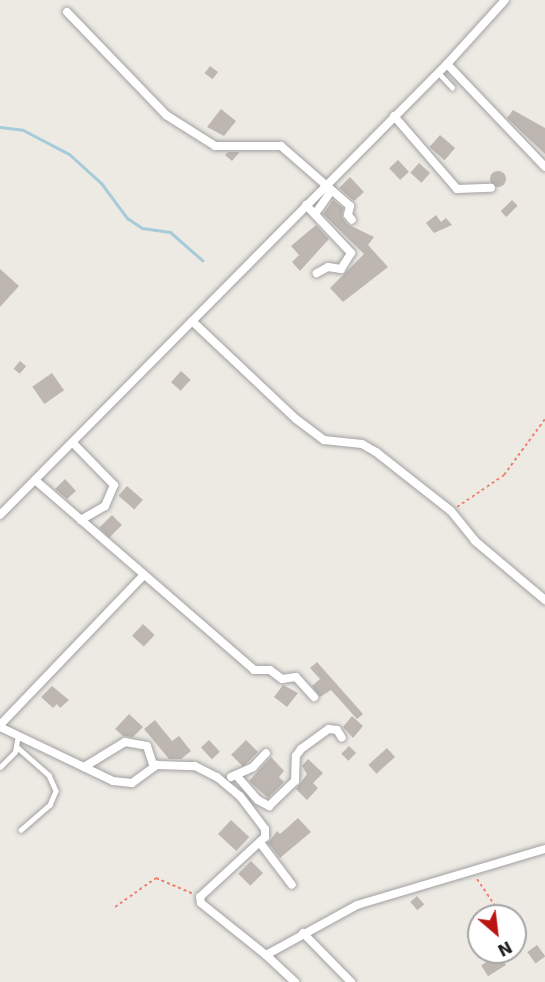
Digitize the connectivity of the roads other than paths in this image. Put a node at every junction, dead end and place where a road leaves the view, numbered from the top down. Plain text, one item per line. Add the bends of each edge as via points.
1 (505, 0) edge
2 (67, 12) dead end
3 (447, 64) junction
4 (438, 72) junction
5 (452, 87) dead end
6 (394, 116) junction
7 (545, 167) edge
8 (329, 187) junction
9 (491, 188) dead end
10 (306, 204) junction
11 (315, 214) junction
12 (352, 220) dead end
13 (317, 273) dead end
14 (192, 321) junction
15 (73, 442) junction
16 (35, 480) junction
17 (0, 515) edge
18 (81, 520) junction
19 (144, 575) junction
20 (545, 600) edge
21 (314, 698) dead end
22 (0, 726) edge
23 (18, 735) junction
24 (342, 738) dead end
25 (17, 747) junction
26 (266, 753) dead end
27 (154, 766) junction
28 (0, 767) edge
29 (84, 767) junction
30 (236, 775) junction
31 (223, 781) junction
32 (21, 830) dead end
33 (261, 844) junction
34 (545, 849) edge
35 (292, 885) dead end
36 (303, 933) junction
37 (266, 955) junction
38 (295, 982) edge
39 (351, 982) edge

1 - 3 street
2 - 8 street via 166,115 199,139 215,146 281,146
3 - 4 street
3 - 7 street
4 - 5 lane
4 - 6 street
6 - 8 street
6 - 9 street via 457,189
8 - 10 street
8 - 11 street
8 - 12 street via 350,206 348,215
10 - 11 street
10 - 14 street
11 - 13 street via 351,253 341,269 328,267
14 - 15 street
14 - 20 street via 296,419 324,440 362,444 376,452 451,511 475,541
15 - 16 street
15 - 18 street via 114,485 105,506
16 - 17 street
16 - 18 street
18 - 19 street
19 - 21 street via 254,670 270,670 282,680 296,677
19 - 22 street
22 - 23 street
23 - 25 lane
23 - 29 street
24 - 30 street via 337,730 329,729 301,749 296,756 295,781 269,806 258,800
25 - 28 lane
25 - 32 lane via 49,775 56,791 50,805
26 - 30 street via 253,767
27 - 29 street via 127,785
27 - 29 street via 147,746 125,742
27 - 31 street via 195,766
30 - 31 street
31 - 33 street via 265,829
33 - 35 street
33 - 37 street via 200,897 201,903
34 - 36 street via 357,905
36 - 37 street
36 - 39 street
37 - 38 street

